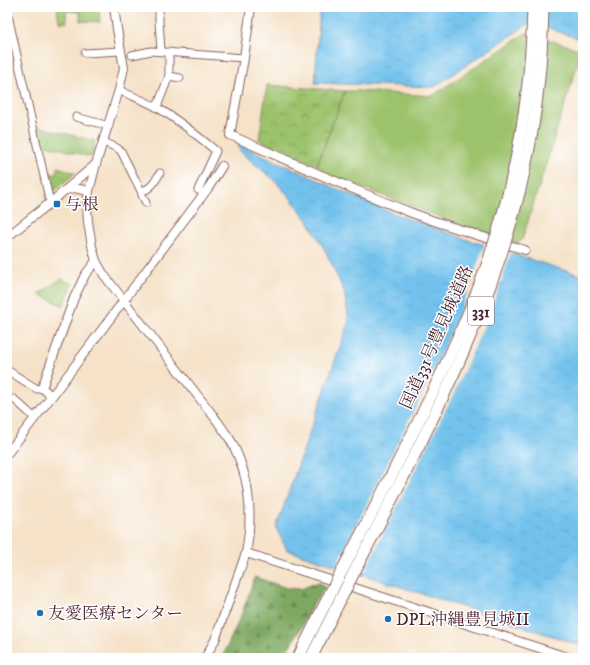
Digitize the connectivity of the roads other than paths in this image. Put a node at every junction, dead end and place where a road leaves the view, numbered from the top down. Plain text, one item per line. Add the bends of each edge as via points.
1 (114, 7) edge
2 (159, 7) edge
3 (251, 7) edge
4 (533, 7) edge
5 (543, 7) edge
6 (7, 11) edge
7 (122, 51) junction
8 (161, 51) junction
9 (169, 52) junction
10 (85, 53) dead end
11 (132, 55) dead end
12 (244, 58) junction
13 (170, 76) junction
14 (180, 78) dead end
15 (120, 90) junction
16 (157, 107) junction
17 (76, 117) dead end
18 (109, 126) junction
19 (104, 142) junction
20 (96, 164) junction
21 (222, 166) dead end
22 (160, 174) dead end
23 (65, 190) junction
24 (198, 190) dead end
25 (89, 191) junction
26 (141, 191) junction
27 (50, 203) junction
28 (146, 203) dead end
29 (7, 237) edge
30 (525, 250) dead end
31 (96, 261) junction
32 (123, 300) junction
33 (7, 370) edge
34 (42, 388) junction
35 (52, 396) junction
36 (14, 399) dead end
37 (35, 418) junction
38 (7, 454) edge
39 (246, 553) junction
40 (339, 590) junction
41 (205, 658) edge
42 (298, 658) edge
43 (311, 658) edge
44 (570, 658) edge

1 - 7 street
2 - 8 street
3 - 12 street
4 - 40 highway, 国道331号豊見城道路 / 331, bridge via 529,81 516,159 495,239 466,319
5 - 40 highway, 国道331号豊見城道路 / 331, bridge via 539,79 531,138 504,245 474,328 458,363 418,446
6 - 27 street
7 - 10 street
7 - 15 street via 124,68
8 - 9 street
8 - 11 street
9 - 12 street
9 - 13 street
12 - 30 street via 230,135 328,179 414,213
13 - 14 street
13 - 16 street
15 - 16 street
15 - 18 street
16 - 24 street via 216,151
17 - 18 street
18 - 19 street
19 - 20 street
19 - 26 street via 121,151
20 - 23 street
20 - 25 street
21 - 32 street via 209,187
22 - 26 street via 149,188
23 - 25 street via 74,188
23 - 27 street
25 - 31 street via 88,222
26 - 28 street
27 - 29 street
31 - 32 street
31 - 34 street via 85,275 74,298
32 - 35 street
32 - 39 street via 215,418 237,454 246,479 249,507 249,539
33 - 34 street via 37,389
34 - 35 street
35 - 37 street
36 - 37 street
37 - 38 street
39 - 41 street
39 - 44 street
40 - 42 highway, 国道331号豊見城道路 / 331
40 - 43 highway, 国道331号豊見城道路 / 331

